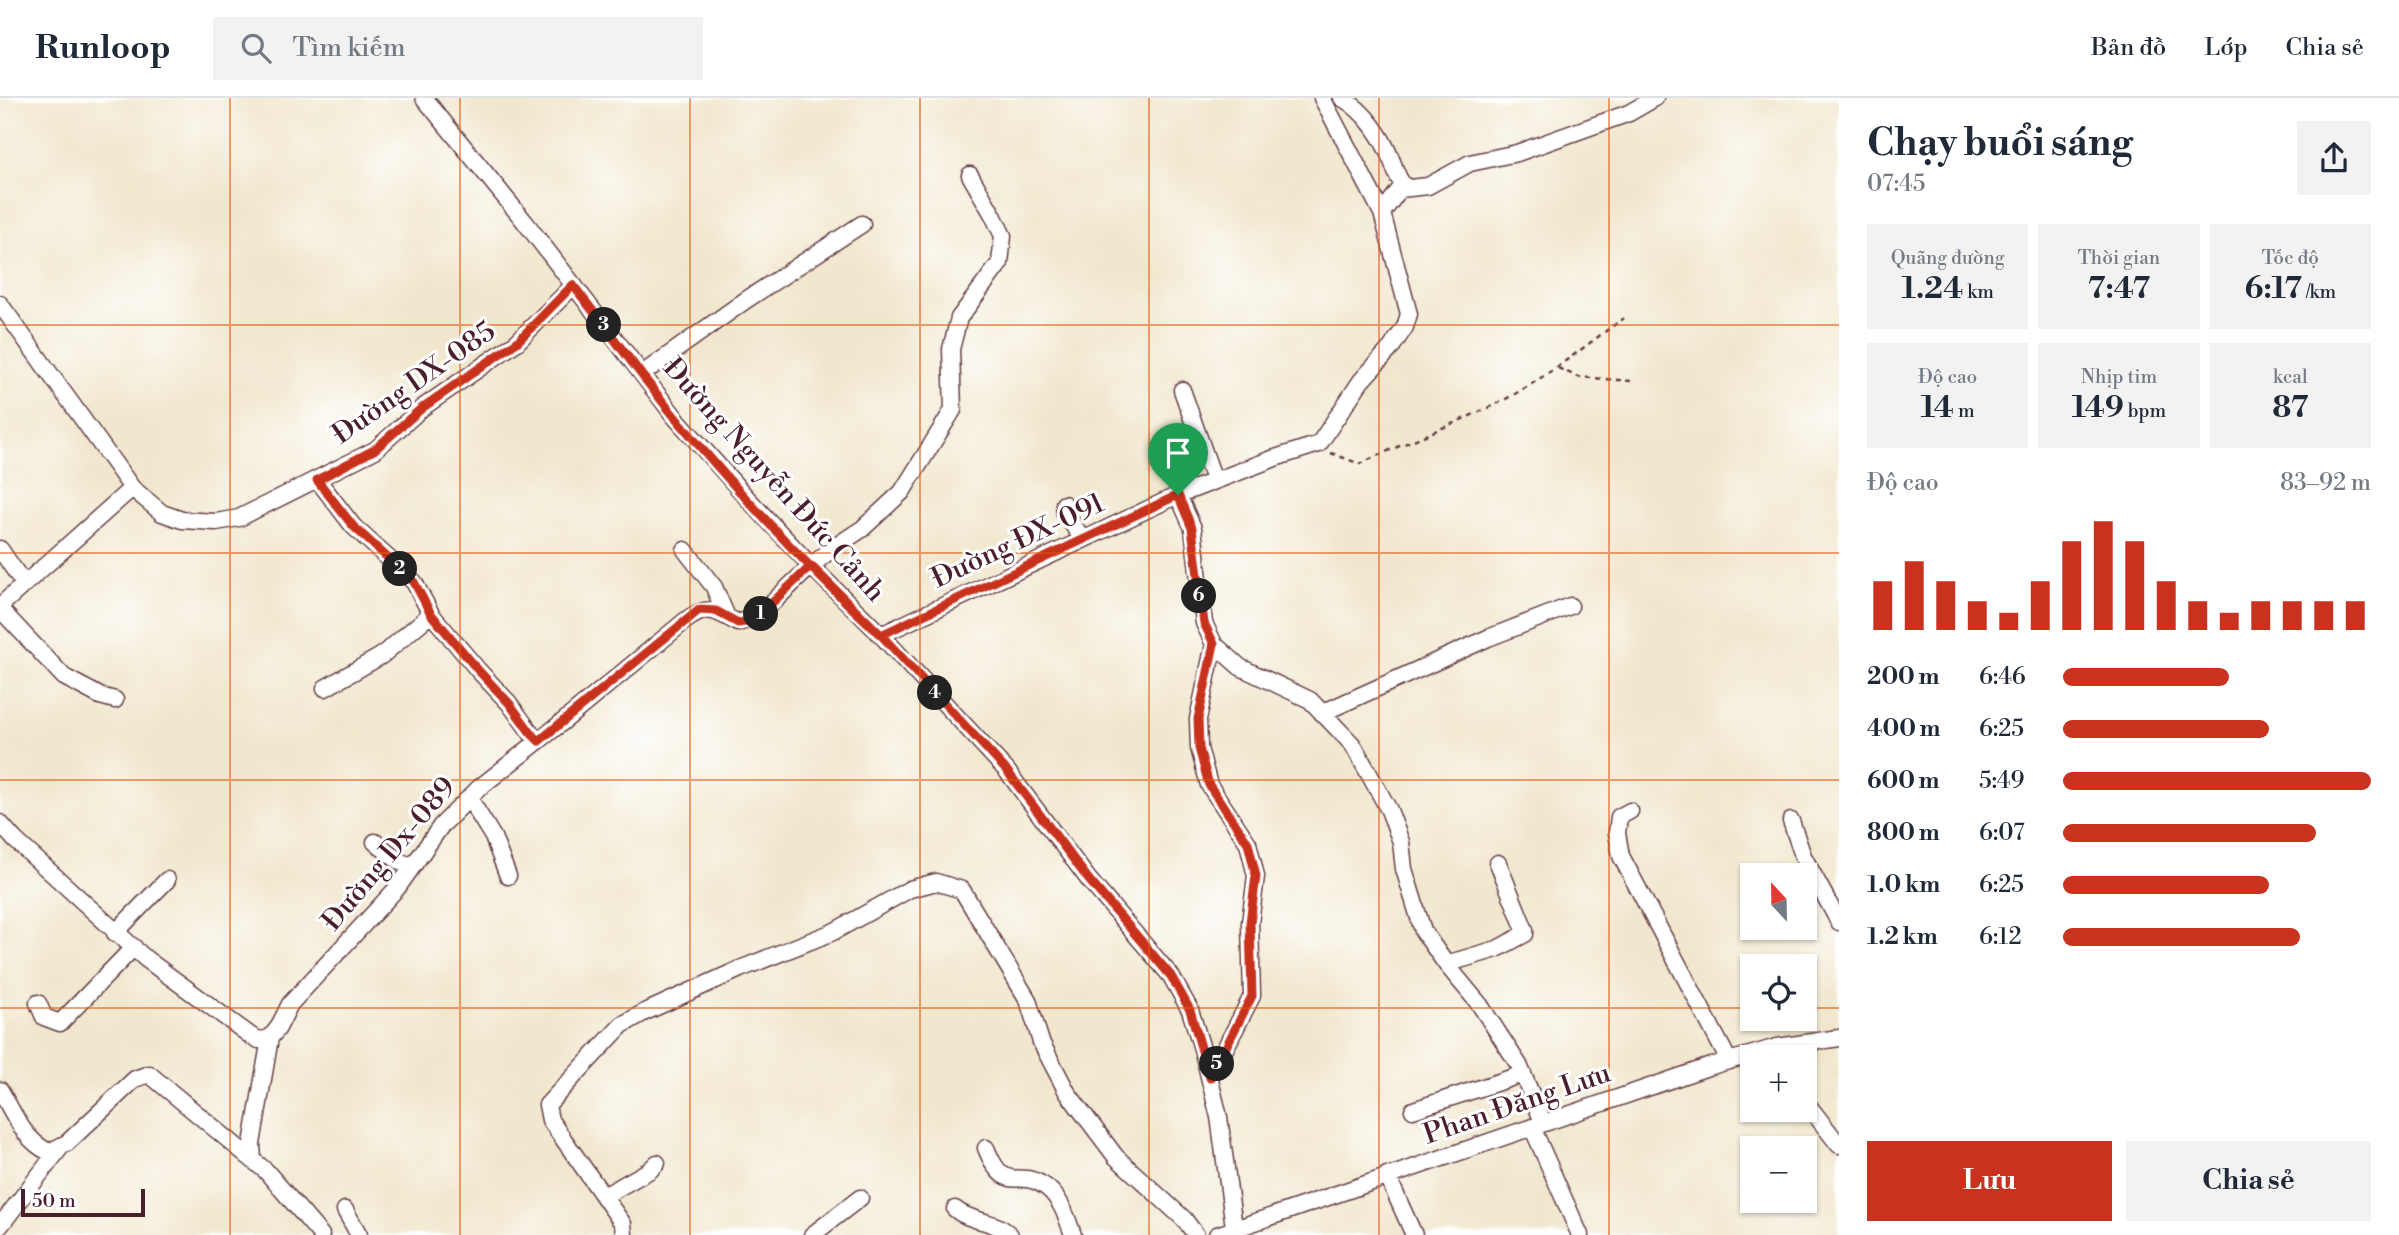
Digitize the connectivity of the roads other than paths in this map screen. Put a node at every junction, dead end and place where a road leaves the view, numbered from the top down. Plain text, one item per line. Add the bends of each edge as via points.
1 (425, 98) edge
2 (1322, 98) edge
3 (1342, 98) edge
4 (1647, 100) edge
5 (970, 175) dead end
6 (1407, 188) junction
7 (1382, 213) junction
8 (862, 224) dead end
9 (573, 285) junction
10 (0, 304) edge
11 (642, 374) junction
12 (1182, 390) dead end
13 (317, 480) junction
14 (1214, 480) junction
15 (132, 488) junction
16 (1178, 495) junction
17 (1064, 504) dead end
18 (1083, 539) junction
19 (0, 549) edge
20 (685, 550) dead end
21 (811, 566) junction
22 (24, 583) junction
23 (1570, 606) dead end
24 (0, 608) edge
25 (431, 614) junction
26 (727, 617) junction
27 (881, 635) junction
28 (1214, 644) junction
29 (326, 688) dead end
30 (115, 700) dead end
31 (1322, 713) junction
32 (539, 741) junction
33 (469, 798) junction
34 (1630, 811) dead end
35 (1791, 821) dead end
36 (0, 823) edge
37 (375, 842) dead end
38 (1498, 863) dead end
39 (413, 866) junction
40 (508, 876) dead end
41 (167, 880) dead end
42 (1839, 922) edge
43 (116, 933) junction
44 (134, 947) junction
45 (1446, 964) junction
46 (38, 1003) dead end
47 (270, 1038) junction
48 (1839, 1038) edge
49 (1799, 1045) edge
50 (1740, 1059) edge
51 (1729, 1061) junction
52 (1523, 1074) junction
53 (1210, 1078) junction
54 (0, 1090) edge
55 (1413, 1110) dead end
56 (1817, 1117) edge
57 (1537, 1124) junction
58 (1839, 1145) edge
59 (62, 1146) junction
60 (986, 1148) dead end
61 (253, 1160) junction
62 (657, 1163) dead end
63 (1387, 1175) junction
64 (604, 1196) junction
65 (860, 1198) dead end
66 (955, 1209) dead end
67 (345, 1210) dead end
68 (0, 1226) edge
69 (1234, 1227) junction
70 (319, 1234) edge
71 (359, 1235) edge
72 (624, 1235) edge
73 (812, 1235) edge
74 (1010, 1235) edge
75 (1073, 1235) edge
76 (1196, 1235) edge
77 (1217, 1235) edge
78 (1414, 1235) edge
79 (1580, 1235) edge

1 - 9 street, Đường Nguyễn Đức Cảnh
2 - 7 street, Đường ĐX-091
3 - 6 street via 1354,104 1376,131 1399,182
4 - 6 street via 1629,113 1517,153 1470,163 1428,186
5 - 21 street, Đường Dx-089 via 1003,236 1000,263 959,318 951,349 953,410 902,492
6 - 7 street via 1401,189
7 - 14 street, Đường ĐX-091 via 1409,314 1405,327 1319,444
8 - 11 street
9 - 11 street, Đường Nguyễn Đức Cảnh
9 - 13 street, Đường DX-085 via 517,342 422,408 374,450
10 - 15 street, Đường DX-085
11 - 21 street, Đường Nguyễn Đức Cảnh
12 - 14 street
13 - 15 street, Đường DX-085 via 239,518 216,522 182,520 162,513
13 - 25 street via 353,526 414,582
14 - 16 street, Đường ĐX-091
15 - 22 street
16 - 18 street, Đường ĐX-091
16 - 28 street via 1192,528 1201,611
17 - 18 street
18 - 27 street, Đường ĐX-091
19 - 22 street
20 - 26 street via 714,587
21 - 26 street, Đường Dx-089 via 758,616 738,623
21 - 27 street, Đường Nguyễn Đức Cảnh
22 - 24 street
23 - 31 street
24 - 30 street via 64,677
25 - 29 street via 382,656
25 - 32 street
26 - 32 street, Đường Dx-089 via 699,610
27 - 53 street, Đường Nguyễn Đức Cảnh via 1007,771 1089,880 1171,976 1190,1010
28 - 31 street via 1240,667 1310,700
28 - 53 street via 1198,719 1199,748 1209,785 1248,843 1256,876 1250,923 1252,996
31 - 45 street via 1353,745 1389,810 1423,931
32 - 33 street, Đường Dx-089
33 - 39 street, Đường Dx-089 via 441,826
33 - 40 street via 493,837
34 - 51 street via 1619,817 1621,856
35 - 42 street via 1803,856
36 - 43 street
37 - 39 street via 400,862
38 - 45 street via 1525,934 1497,949
39 - 47 street, Đường Dx-089 via 290,1004
41 - 43 street
43 - 44 street
44 - 46 street via 60,1023 44,1017
44 - 47 street via 251,1037
45 - 52 street via 1480,1005
47 - 61 street, Đường Dx-089
48 - 49 street, Phan Đăng Lưu
50 - 51 street, Phan Đăng Lưu
51 - 57 street, Phan Đăng Lưu
52 - 55 street
52 - 57 street
53 - 69 street, Đường Nguyễn Đức Cảnh
54 - 59 street via 37,1147 49,1152
56 - 58 street
57 - 63 street, Phan Đăng Lưu
57 - 79 street
59 - 61 street via 135,1079 149,1074
59 - 68 street
60 - 75 street via 1000,1174 1012,1180 1032,1179 1048,1188 1064,1209
61 - 70 street
62 - 64 street
63 - 69 street, Phan Đăng Lưu
63 - 78 street
64 - 72 street via 623,1224
64 - 76 street via 550,1120 547,1105 622,1024 833,932 910,889 936,882 962,890 983,923 1028,1000 1041,1042 1067,1091 1116,1157
65 - 73 street
66 - 74 street
67 - 71 street
69 - 77 street, Phan Đăng Lưu

